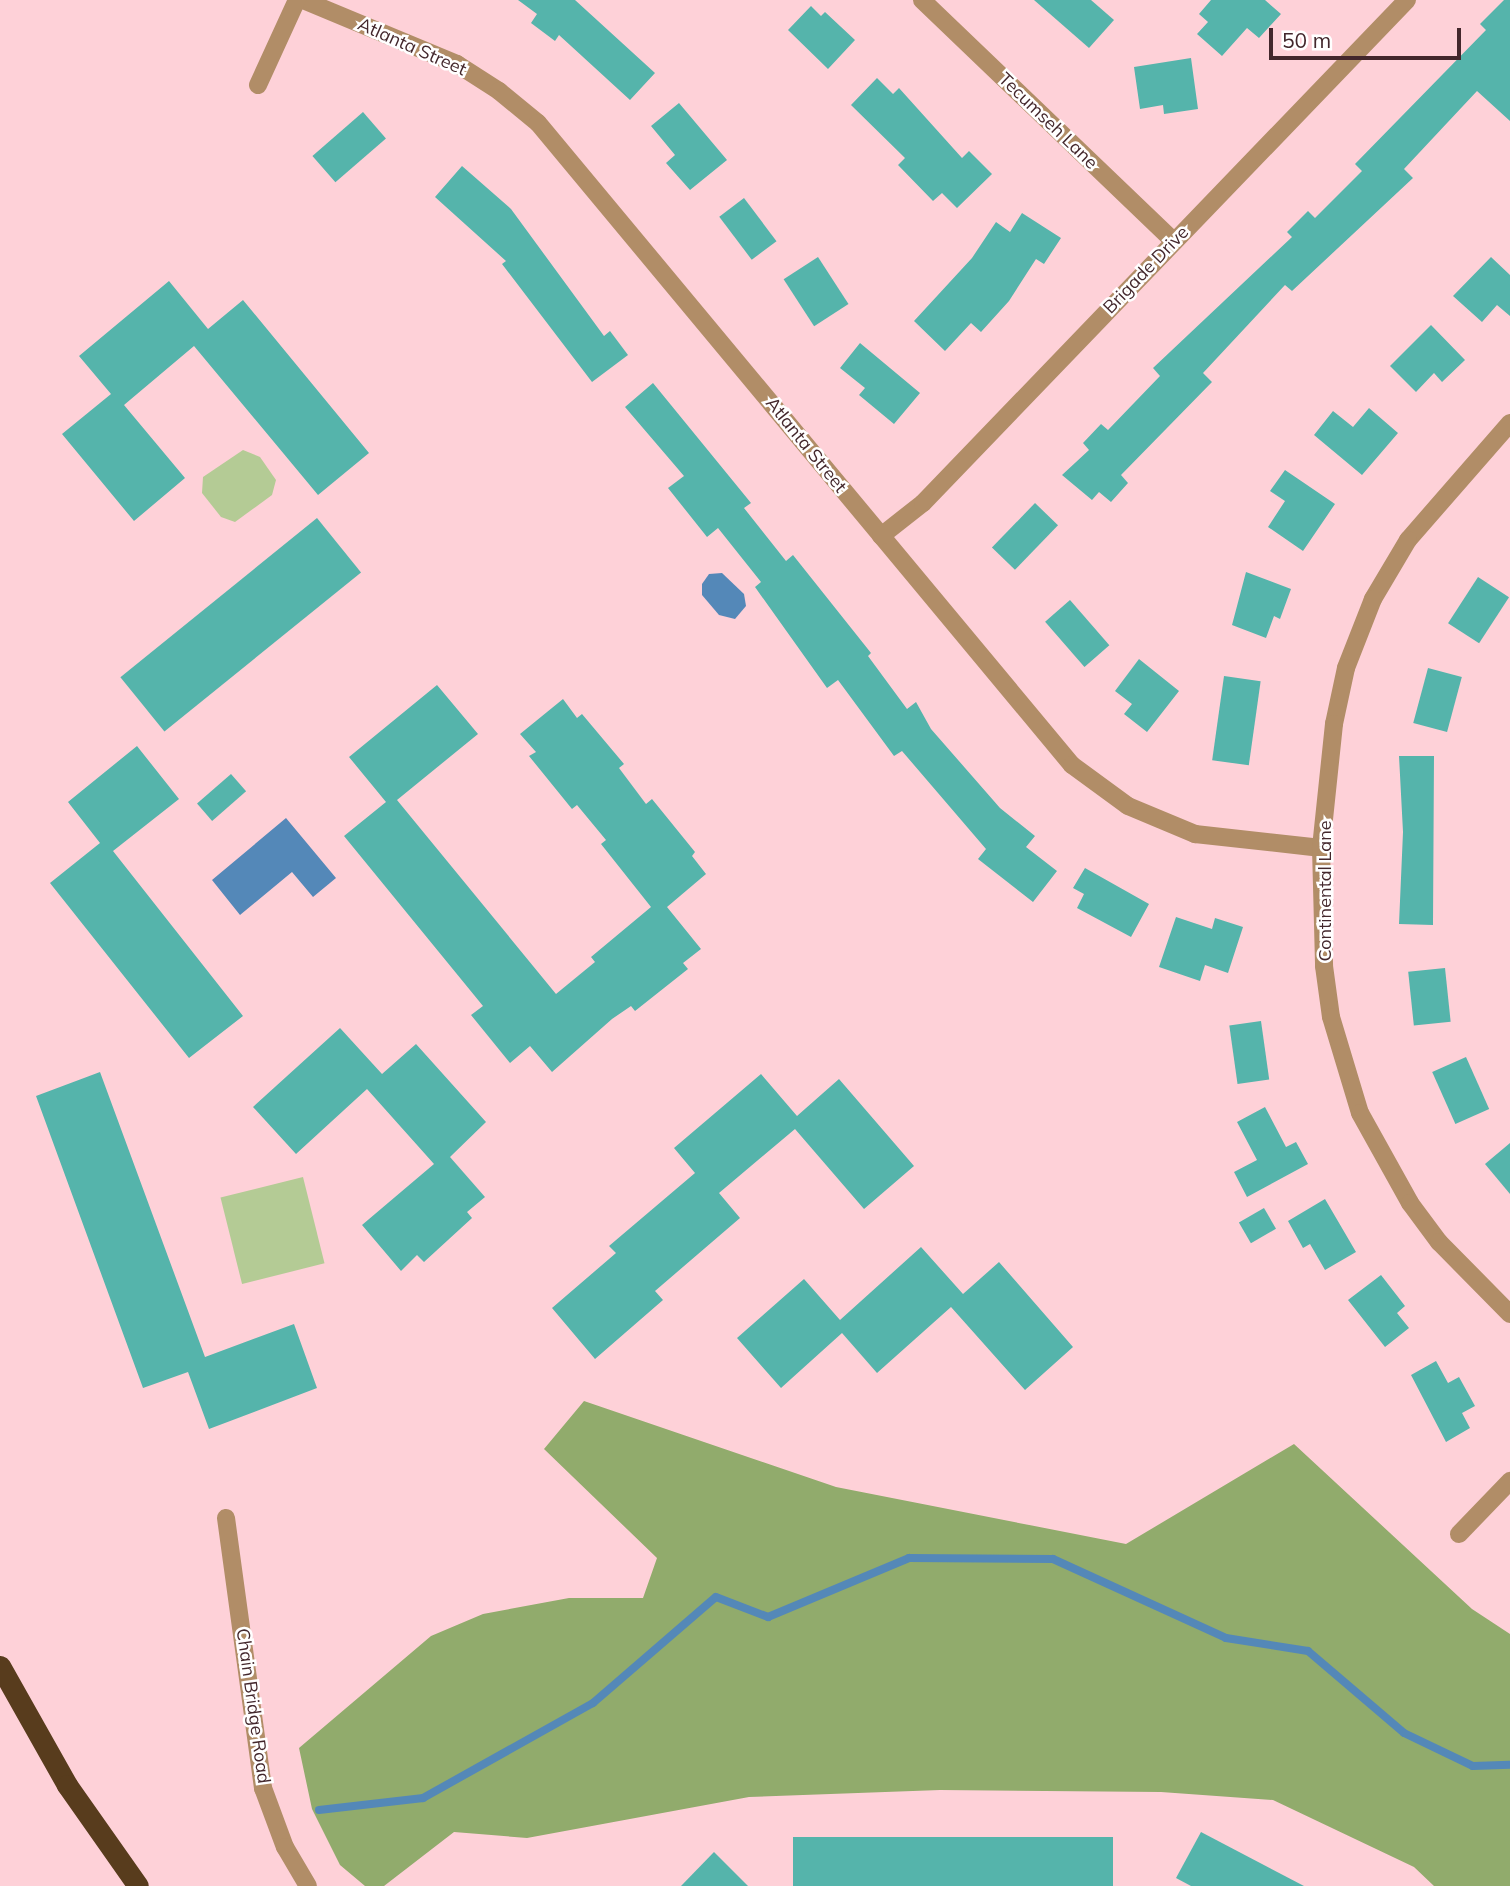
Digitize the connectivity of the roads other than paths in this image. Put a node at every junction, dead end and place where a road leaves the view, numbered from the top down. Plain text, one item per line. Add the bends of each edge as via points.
1 (297, 0) edge
2 (303, 0) edge
3 (922, 0) edge
4 (1407, 0) edge
5 (258, 85) dead end
6 (1173, 242) junction
7 (1510, 423) edge
8 (881, 536) junction
9 (1321, 848) junction
10 (1510, 1314) edge
11 (1510, 1481) edge
12 (226, 1518) dead end
13 (1459, 1534) dead end
14 (0, 1666) edge
15 (138, 1886) edge
16 (308, 1886) edge

1 - 5 street
2 - 8 street, Atlanta Street via 457,64 538,123
3 - 6 street, Tecumseh Lane
4 - 6 street, Brigade Drive
6 - 8 street, Brigade Drive via 923,503
7 - 9 street, Continental Lane via 1408,540 1368,610 1346,668 1334,724
8 - 9 street, Atlanta Street via 1042,735 1104,791 1152,818 1195,834
9 - 10 street, Continental Lane via 1324,966 1331,1017 1360,1114 1410,1203 1439,1242
11 - 13 street
12 - 16 street, Chain Bridge Road via 263,1788 285,1847
14 - 15 highway via 67,1785

